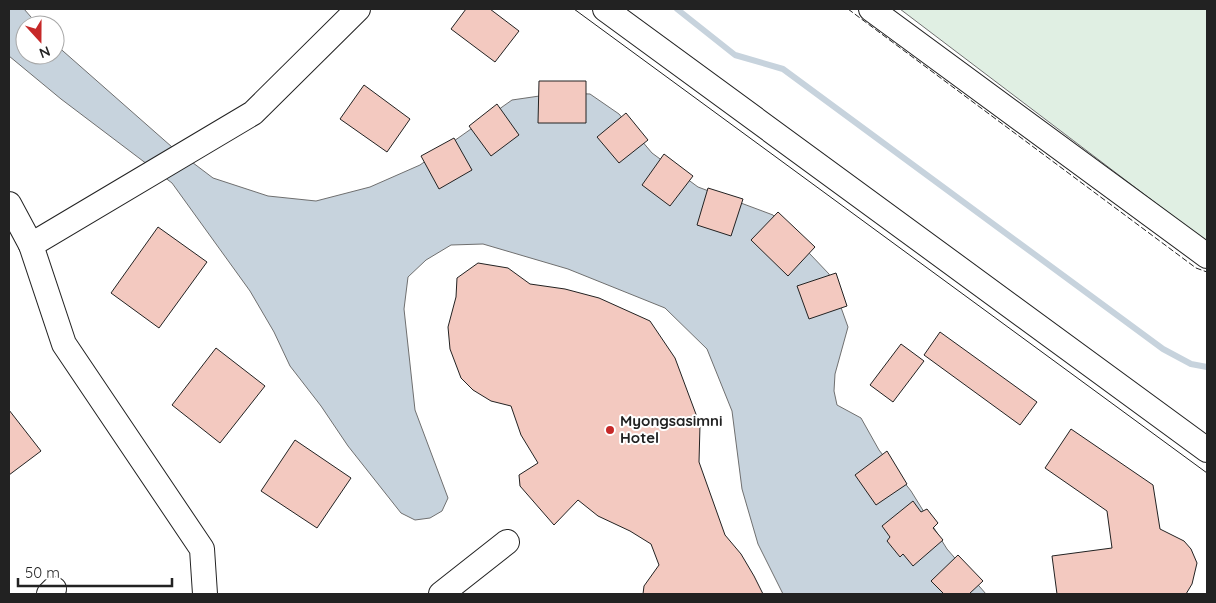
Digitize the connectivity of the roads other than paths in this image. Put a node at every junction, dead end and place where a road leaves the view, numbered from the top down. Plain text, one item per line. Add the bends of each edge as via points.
1 (358, 9) edge
2 (605, 9) edge
3 (871, 9) edge
4 (9, 204) edge
5 (31, 245) junction
6 (1207, 256) edge
7 (1207, 450) edge
8 (507, 542) dead end
9 (205, 594) edge
10 (441, 594) edge

1 - 5 street via 253,113
2 - 7 street
3 - 6 street
4 - 5 street
5 - 9 street via 64,344 202,549
8 - 10 street

